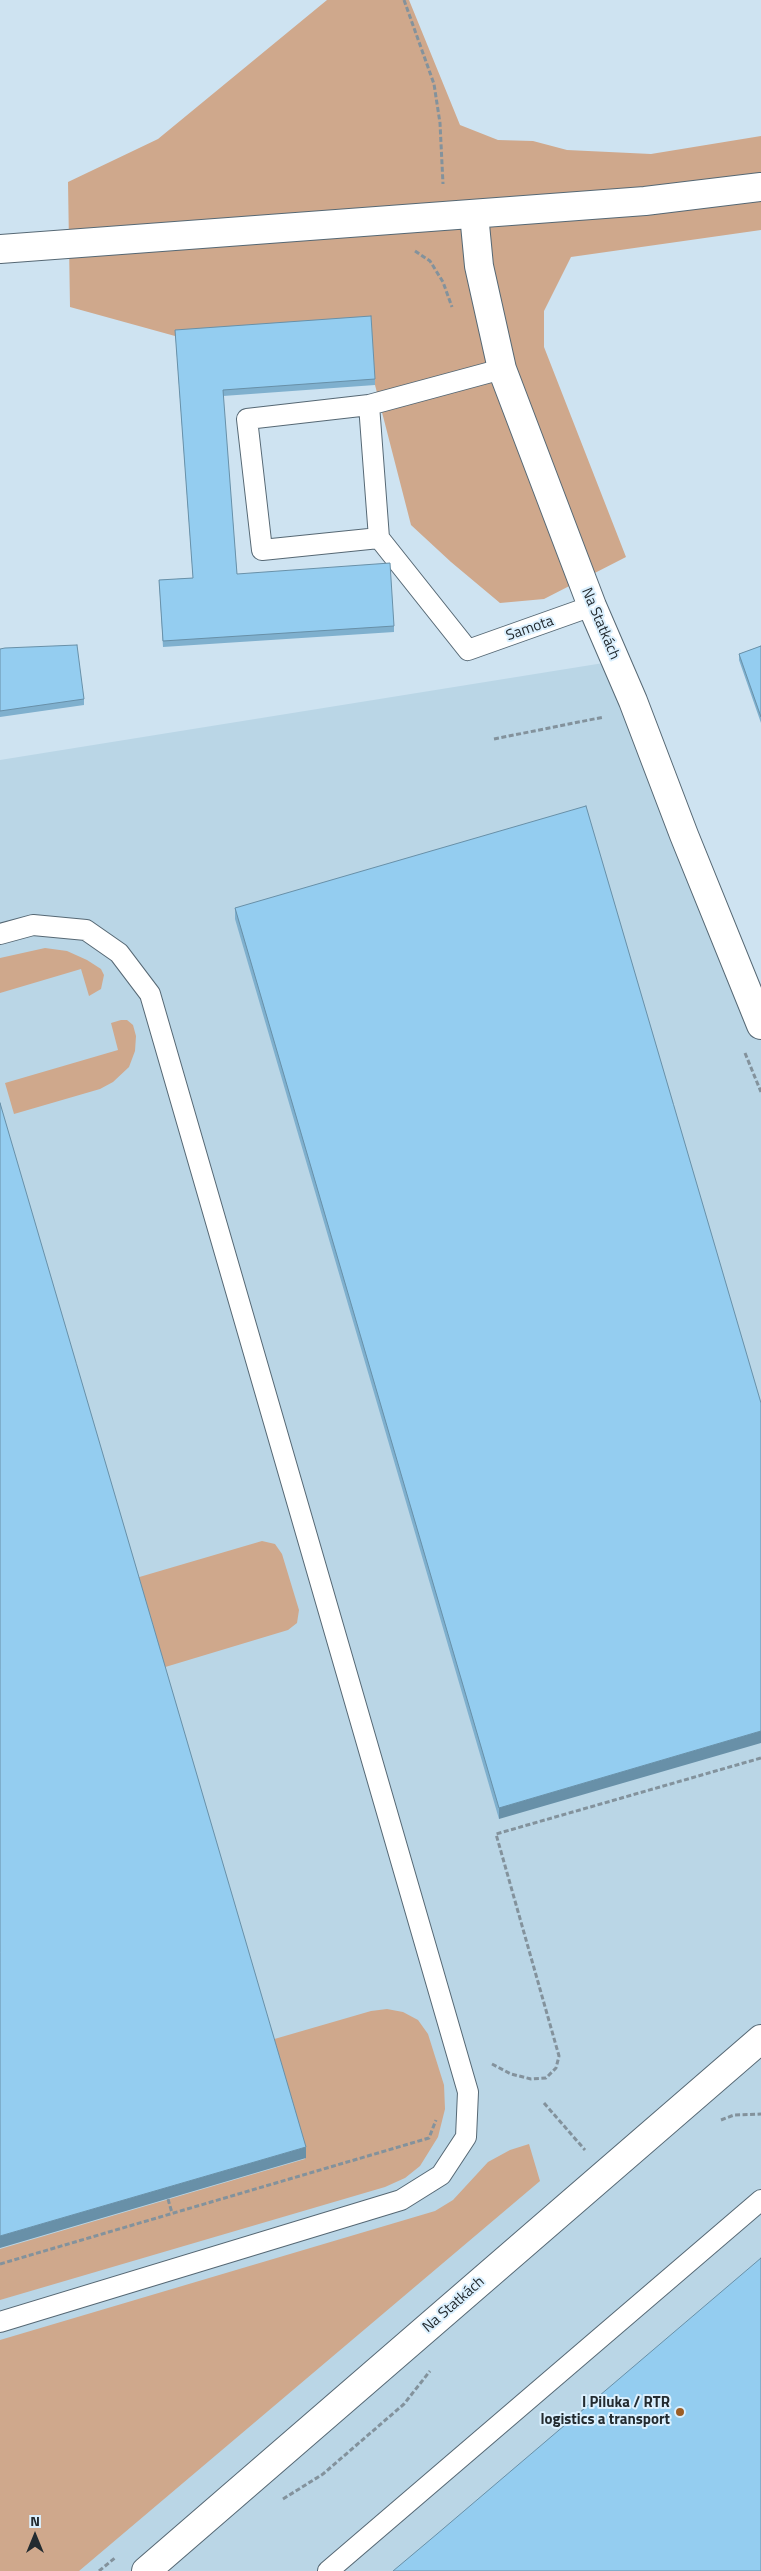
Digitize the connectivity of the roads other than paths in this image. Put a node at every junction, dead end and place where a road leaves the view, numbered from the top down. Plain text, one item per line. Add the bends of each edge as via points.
1 (761, 187) edge
2 (474, 214) junction
3 (0, 248) edge
4 (502, 369) junction
5 (369, 405) junction
6 (379, 538) junction
7 (592, 606) junction
8 (0, 934) edge
9 (761, 1024) edge
10 (761, 2039) edge
11 (761, 2200) edge
12 (0, 2322) edge
13 (146, 2571) edge
14 (328, 2571) edge

1 - 2 street via 644,201
2 - 3 street
2 - 4 street, Na Statkách via 480,266
4 - 5 lane
4 - 7 street, Na Statkách
5 - 6 lane
5 - 6 lane via 247,419 262,550
6 - 7 lane, Samota via 468,650
7 - 9 street, Na Statkách
8 - 12 lane via 33,925 86,930 118,953 150,994 468,2092 466,2137 441,2175 402,2200
10 - 13 street, Na Statkách
11 - 14 lane

